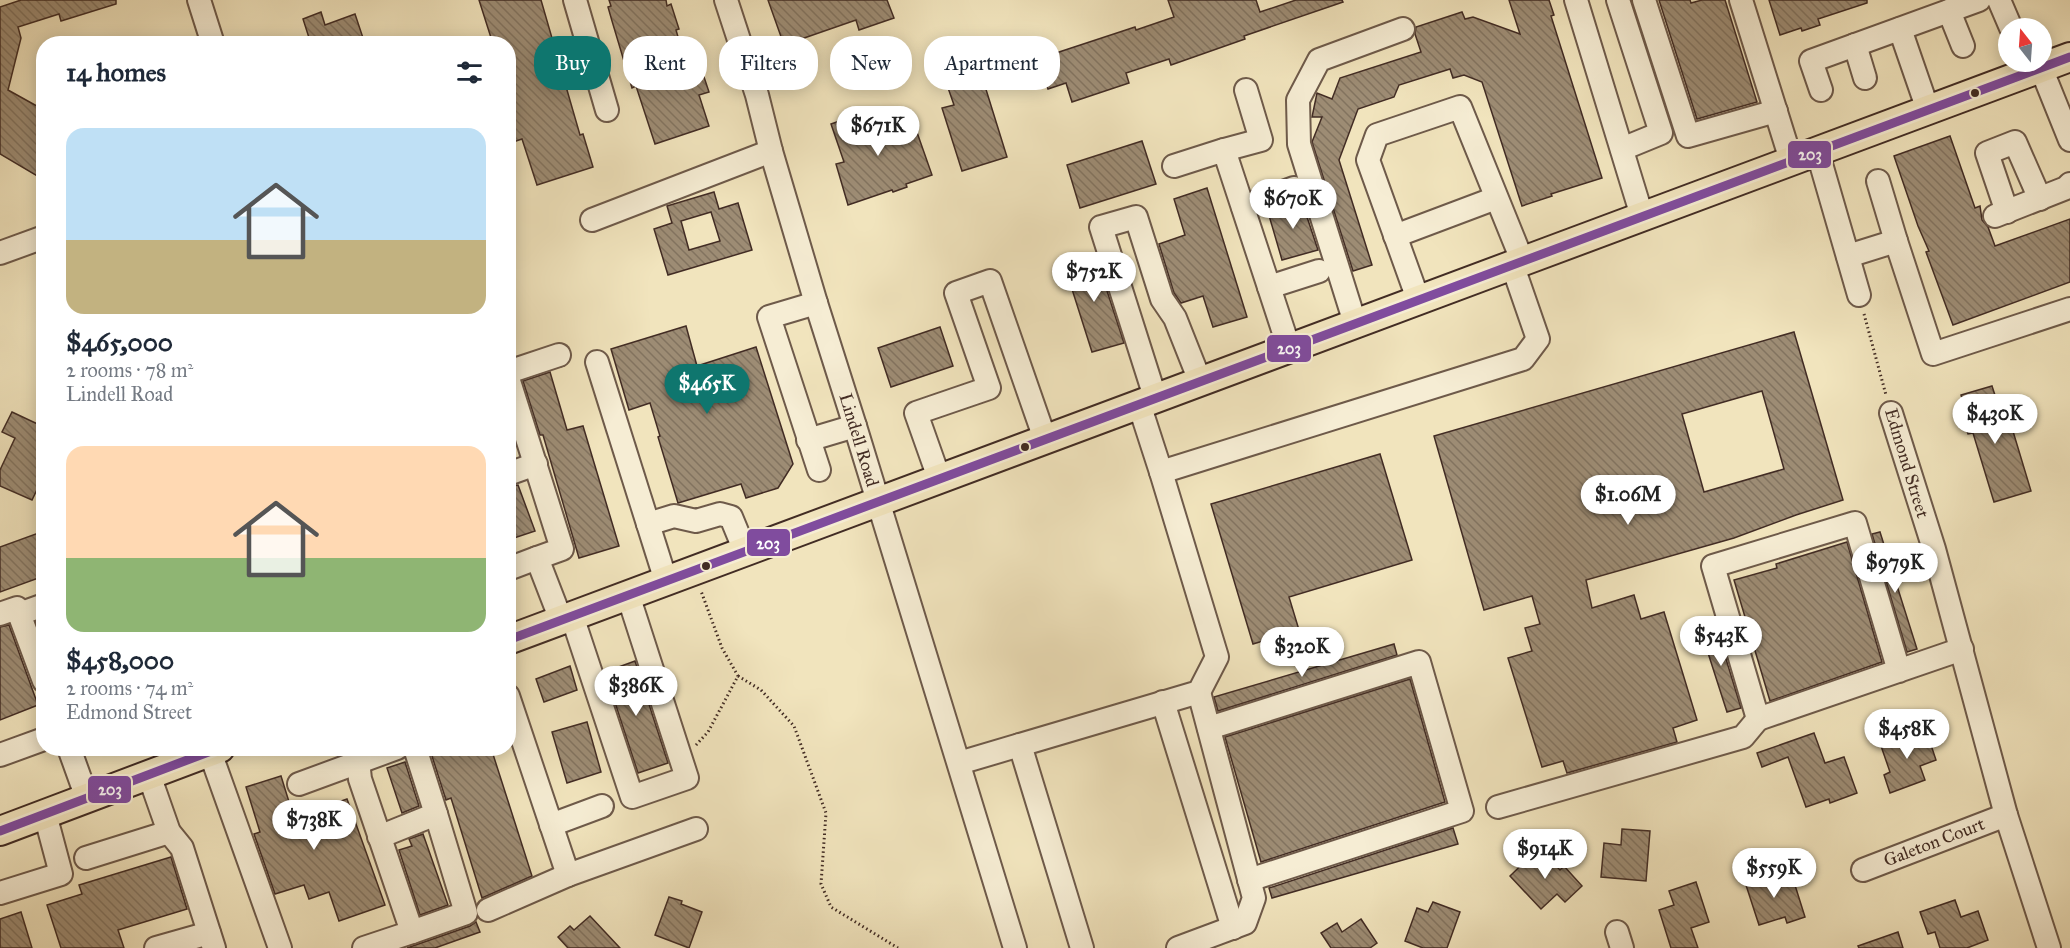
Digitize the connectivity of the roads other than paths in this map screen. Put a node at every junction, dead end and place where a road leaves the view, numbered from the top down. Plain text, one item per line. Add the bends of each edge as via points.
1 (199, 0) edge
2 (575, 0) edge
3 (726, 0) edge
4 (1576, 0) edge
5 (1618, 0) edge
6 (1644, 0) edge
7 (1741, 0) edge
8 (1978, 0) edge
9 (1999, 0) edge
10 (1949, 11) junction
11 (2007, 18) edge
12 (1900, 28) junction
13 (1403, 29) dead end
14 (210, 36) edge
15 (1856, 45) junction
16 (1963, 46) dead end
17 (2070, 57) edge
18 (2052, 62) edge
19 (2020, 72) edge
20 (2035, 72) edge
21 (1865, 78) dead end
22 (1246, 90) dead end
23 (1821, 90) dead end
24 (607, 110) dead end
25 (1928, 110) junction
26 (1776, 111) junction
27 (2070, 140) edge
28 (1622, 149) junction
29 (1224, 150) junction
30 (1817, 150) junction
31 (771, 151) junction
32 (1791, 160) junction
33 (1174, 166) dead end
34 (1878, 181) dead end
35 (2070, 184) edge
36 (1294, 188) dead end
37 (1496, 198) junction
38 (2040, 199) junction
39 (1243, 207) junction
40 (1642, 216) junction
41 (592, 220) dead end
42 (1395, 236) junction
43 (36, 240) edge
44 (1896, 241) junction
45 (0, 253) edge
46 (1848, 256) junction
47 (1517, 262) junction
48 (1319, 271) dead end
49 (1269, 287) junction
50 (1859, 295) road end
51 (1418, 299) junction
52 (816, 303) junction
53 (2070, 309) edge
54 (1355, 323) junction
55 (1289, 348) junction
56 (559, 355) dead end
57 (597, 362) dead end
58 (516, 369) edge
59 (1023, 377) junction
60 (1200, 381) junction
61 (989, 388) junction
62 (1147, 400) junction
63 (516, 403) edge
64 (1892, 413) road end
65 (855, 426) junction
66 (1045, 439) junction
67 (808, 440) junction
68 (536, 464) junction
69 (819, 470) dead end
70 (516, 471) edge
71 (1161, 472) junction
72 (939, 478) junction
73 (878, 501) junction
74 (648, 524) junction
75 (745, 551) junction
76 (537, 558) junction
77 (516, 566) edge
78 (666, 581) junction
79 (628, 595) junction
80 (36, 607) edge
81 (9, 614) edge
82 (566, 618) junction
83 (516, 637) edge
84 (1962, 649) junction
85 (36, 650) edge
86 (1899, 671) junction
87 (1199, 692) junction
88 (1163, 702) junction
89 (1758, 719) junction
90 (516, 720) edge
91 (1209, 728) junction
92 (36, 742) edge
93 (1020, 745) junction
94 (0, 755) edge
95 (72, 756) edge
96 (199, 756) edge
97 (217, 756) edge
98 (353, 756) edge
99 (355, 756) edge
100 (418, 756) edge
101 (959, 763) junction
102 (149, 775) junction
103 (299, 784) dead end
104 (87, 798) junction
105 (602, 806) dead end
106 (1498, 807) dead end
107 (45, 814) junction
108 (436, 814) junction
109 (2006, 815) junction
110 (551, 825) junction
111 (696, 829) dead end
112 (0, 831) edge
113 (169, 832) junction
114 (379, 837) junction
115 (87, 858) dead end
116 (1863, 870) dead end
117 (568, 875) junction
118 (1249, 880) junction
119 (0, 893) edge
120 (488, 910) dead end
121 (1233, 928) junction
122 (412, 932) junction
123 (211, 940) edge
124 (156, 948) edge
125 (280, 948) edge
126 (364, 948) edge
127 (1015, 948) edge
128 (1082, 948) edge
129 (1178, 948) edge
130 (2049, 948) edge

1 - 14 street
2 - 24 street
3 - 31 street, Lindell Road
4 - 28 street
5 - 28 street via 1661,133
6 - 26 street via 1688,136
7 - 26 street
8 - 10 street
9 - 11 street
10 - 12 street
10 - 16 street
12 - 15 street
12 - 25 street
13 - 54 street via 1319,60 1298,100 1299,144
15 - 21 street
15 - 23 street via 1811,61
17 - 18 main road
19 - 25 main road
20 - 27 street
22 - 29 street via 1261,140
25 - 30 main road
26 - 32 street
28 - 40 street
29 - 33 street
29 - 39 street
30 - 32 main road
30 - 46 street
31 - 41 street
31 - 52 street, Lindell Road
32 - 40 main road
34 - 44 street
35 - 38 street
36 - 39 street
37 - 42 street
37 - 42 street via 1460,107 1377,135 1368,160
37 - 47 street
38 - 38 street via 2015,142 1987,153 2001,214
39 - 49 street
40 - 47 main road
42 - 51 street
43 - 45 street
44 - 46 street
44 - 53 street via 1933,354
46 - 50 street
47 - 51 main road
47 - 71 street via 1539,339 1522,359
48 - 49 street
49 - 55 street
51 - 54 main road
52 - 65 street, Lindell Road
52 - 67 street via 769,317
54 - 55 main road
55 - 60 main road
56 - 58 street
57 - 74 street
59 - 61 street
59 - 61 street via 990,281 956,293
59 - 66 street
60 - 62 main road
60 - 62 street via 1175,318 1162,299 1136,217 1101,227
61 - 72 street via 916,413
62 - 66 main road
62 - 71 street
63 - 68 street
64 - 84 street, Edmond Street
65 - 67 street
65 - 73 street, Lindell Road
66 - 72 main road
67 - 69 street
68 - 70 street
68 - 76 street via 562,549
71 - 87 street via 1217,657
72 - 73 main road
73 - 75 main road
73 - 101 street, Lindell Road
74 - 75 street via 674,516 696,521 727,514
74 - 78 street
75 - 78 main road
76 - 77 street
76 - 82 street
78 - 79 main road
79 - 82 main road
79 - 82 street via 687,778 632,797
80 - 81 street
81 - 85 street
82 - 83 main road
84 - 86 street
84 - 109 street, Edmond Street
86 - 89 street
86 - 89 street via 1855,523 1713,567
87 - 88 street
87 - 91 street
88 - 93 street
88 - 121 street
89 - 106 street via 1743,737
90 - 110 street
91 - 118 street
91 - 118 street via 1419,663 1462,811
92 - 94 street
93 - 101 street
93 - 128 street
95 - 104 street
96 - 102 main road
97 - 125 street
98 - 103 street
99 - 114 street
100 - 108 street
101 - 127 street, Lindell Road
102 - 104 main road
102 - 113 street
104 - 107 main road
105 - 110 street
107 - 112 main road
107 - 119 street via 61,874
108 - 114 street
108 - 122 street via 466,912
109 - 116 street, Galeton Court
109 - 130 street, Edmond Street
110 - 117 street
111 - 117 street
113 - 115 street
113 - 123 street via 182,848
114 - 122 street
117 - 120 street
118 - 121 street via 1254,898 1245,923
121 - 129 street
122 - 126 street
123 - 124 street

